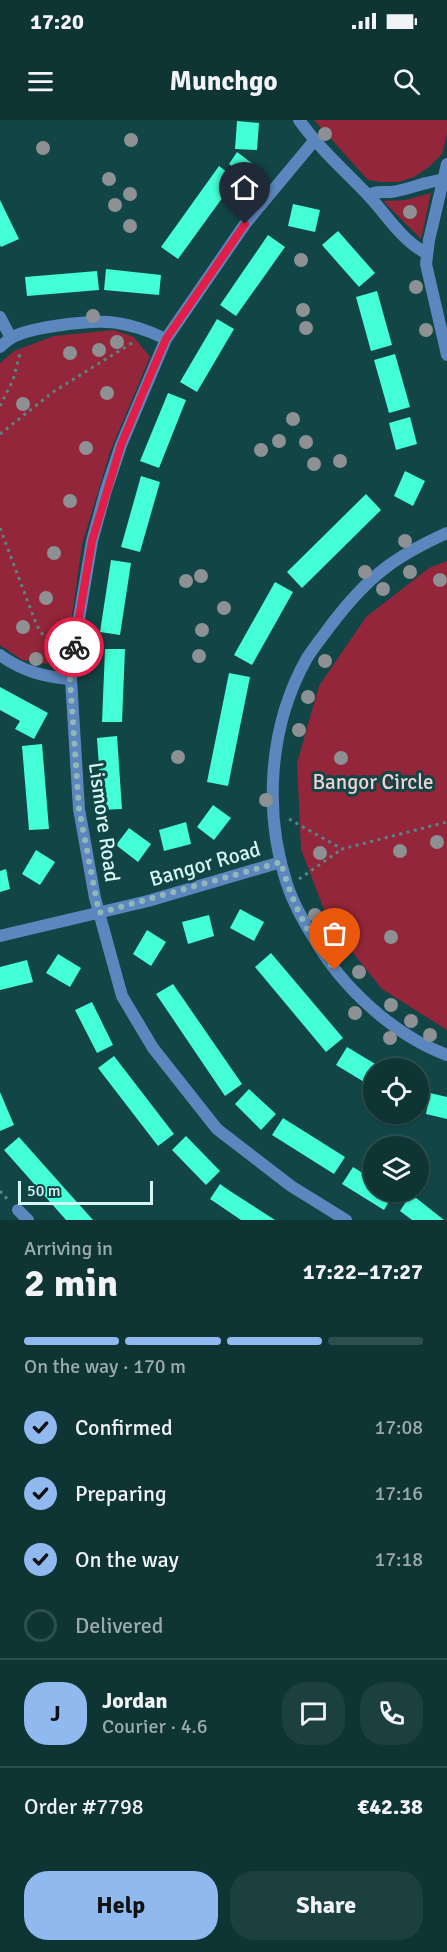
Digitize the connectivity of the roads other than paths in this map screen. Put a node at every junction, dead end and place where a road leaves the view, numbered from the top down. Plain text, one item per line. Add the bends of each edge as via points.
1 (299, 120) edge
2 (314, 141) junction
3 (447, 164) edge
4 (443, 180) junction
5 (368, 195) junction
6 (426, 253) junction
7 (0, 316) edge
8 (10, 338) junction
9 (166, 339) junction
10 (0, 347) edge
11 (447, 355) edge
12 (447, 533) edge
13 (0, 656) edge
14 (70, 679) junction
15 (281, 862) junction
16 (99, 913) junction
17 (0, 936) edge
18 (447, 1055) edge
19 (18, 1210) dead end
20 (28, 1220) edge
21 (346, 1220) edge

1 - 2 street
2 - 5 street
2 - 9 street, Lismore Road via 245,224
3 - 4 street
4 - 5 street
4 - 6 street
5 - 6 street via 412,246
6 - 11 street
7 - 8 street
8 - 9 street via 27,331 109,322
8 - 10 street
9 - 14 street, Lismore Road via 106,490 92,541
12 - 15 street via 384,568 350,600 307,658 291,693 275,756 273,810
13 - 14 street via 33,673
14 - 16 street, Lismore Road via 79,809
15 - 16 street, Bangor Road
15 - 18 street via 298,912 347,986 406,1035
16 - 17 street, Bangor Road
16 - 21 street, Lismore Road via 122,996 153,1048 217,1129 291,1186
19 - 20 street

